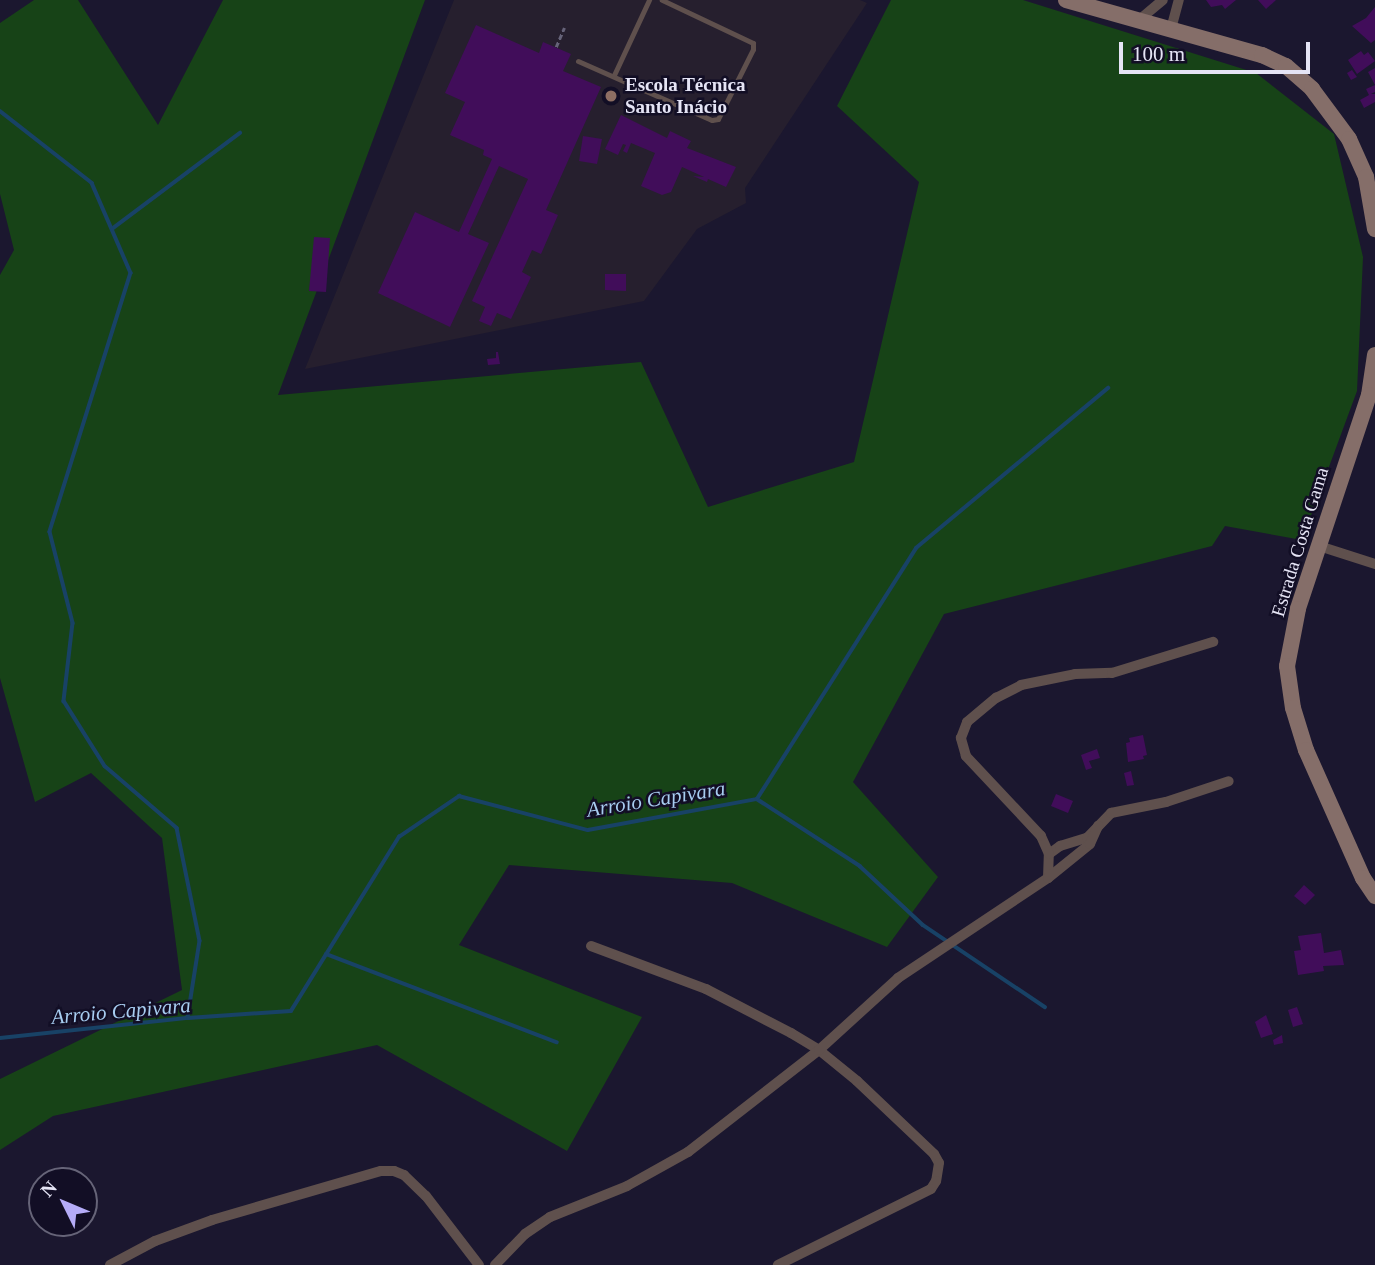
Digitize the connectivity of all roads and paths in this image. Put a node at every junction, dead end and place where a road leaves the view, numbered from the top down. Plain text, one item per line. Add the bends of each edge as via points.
1 (649, 0) edge
2 (662, 0) edge
3 (1066, 0) edge
4 (1163, 0) edge
5 (1179, 0) edge
6 (1139, 20) junction
7 (564, 28) dead end
8 (1171, 29) junction
9 (556, 47) dead end
10 (578, 61) dead end
11 (614, 75) junction
12 (1375, 229) edge
13 (1375, 355) edge
14 (1319, 546) junction
15 (1375, 565) edge
16 (1213, 642) dead end
17 (1229, 781) dead end
18 (1098, 826) junction
19 (1049, 854) junction
20 (1048, 878) junction
21 (1375, 896) edge
22 (591, 946) dead end
23 (819, 1050) junction
24 (110, 1265) edge
25 (479, 1265) edge
26 (495, 1265) edge
27 (778, 1265) edge

1 - 11 lane
2 - 11 lane via 753,43 720,117 712,120
3 - 6 main road
4 - 6 street
5 - 8 street
6 - 8 main road
7 - 9 path
8 - 12 main road via 1262,55 1286,66 1312,89 1349,139 1366,177
10 - 11 lane
13 - 14 main road, Estrada Costa Gama via 1369,395
14 - 15 street
14 - 21 main road, Estrada Costa Gama via 1298,609 1287,666 1289,688 1306,750
16 - 19 street via 1112,673 1075,674 1021,685 967,722 961,738 966,756 1035,828
17 - 18 street via 1166,802 1111,813
18 - 19 street via 1081,842 1060,846
18 - 20 street via 1090,844
19 - 20 street
20 - 23 street via 898,978
22 - 23 street via 706,989
23 - 26 street via 688,1152 627,1186 550,1217 525,1234
23 - 27 street via 893,1112 934,1154 939,1163 936,1181 922,1195
24 - 25 street via 155,1241 212,1220 381,1171 404,1175 426,1196

